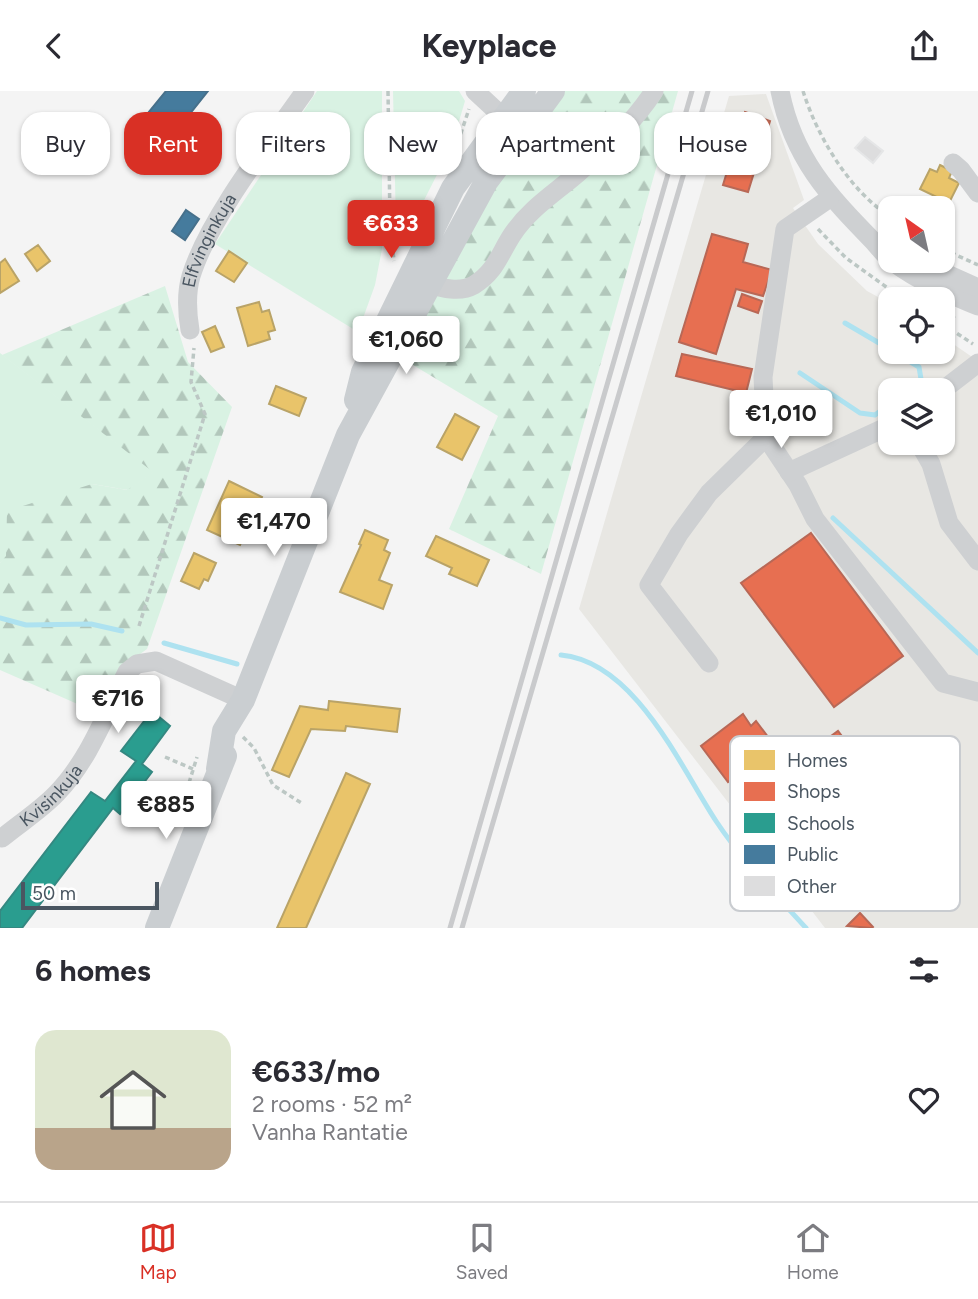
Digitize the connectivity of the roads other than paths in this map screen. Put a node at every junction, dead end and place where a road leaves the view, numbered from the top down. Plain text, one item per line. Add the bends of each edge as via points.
1 (305, 91) edge
2 (475, 91) edge
3 (524, 91) edge
4 (553, 91) edge
5 (654, 91) edge
6 (780, 91) edge
7 (498, 112) edge
8 (507, 112) edge
9 (533, 112) edge
10 (536, 112) edge
11 (476, 155) edge
12 (953, 163) dead end
13 (491, 175) edge
14 (978, 193) edge
15 (830, 198) junction
16 (878, 241) edge
17 (911, 273) edge
18 (945, 273) edge
19 (428, 284) junction
20 (978, 288) edge
21 (978, 306) edge
22 (192, 336) road end
23 (978, 363) edge
24 (955, 381) edge
25 (878, 431) edge
26 (348, 435) junction
27 (766, 437) junction
28 (926, 455) edge
29 (789, 472) junction
30 (978, 561) edge
31 (709, 663) dead end
32 (978, 692) edge
33 (243, 700) junction
34 (218, 769) junction
35 (2, 838) dead end
36 (157, 928) edge

1 - 22 street, Elfvinginkuja via 200,253 189,286
2 - 7 street
3 - 8 main road
3 - 9 street
4 - 10 main road
5 - 19 street via 642,110 579,172 531,211 511,236 492,273 471,287 448,289
6 - 15 street via 796,143
11 - 26 main road via 453,188 363,372
12 - 14 street
13 - 19 main road
15 - 16 street
15 - 27 street via 785,229 763,377
17 - 21 street
18 - 20 street
19 - 26 main road
23 - 24 street
25 - 29 street
26 - 33 main road
27 - 29 street
27 - 31 street via 709,493 649,585
28 - 30 street via 949,523
29 - 32 street via 815,519 943,683
33 - 34 main road via 237,734
33 - 34 main road via 224,731
33 - 35 street, Kvisinkuja via 156,661 137,664 127,672 72,775
34 - 36 main road

